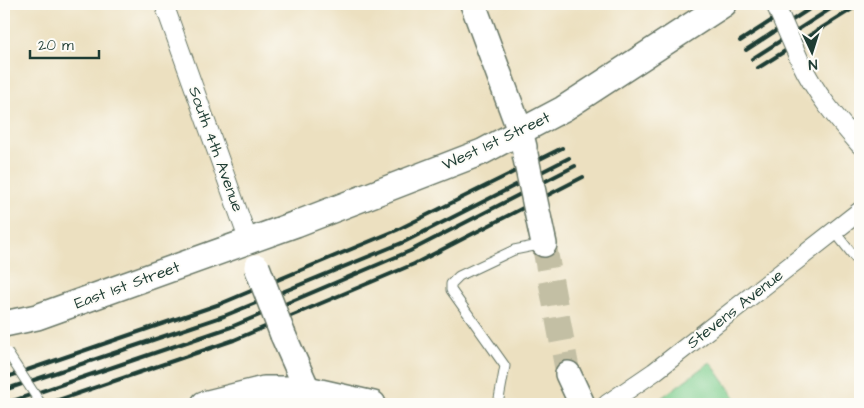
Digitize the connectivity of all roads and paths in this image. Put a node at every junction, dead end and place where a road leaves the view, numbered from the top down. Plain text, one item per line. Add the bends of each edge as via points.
1 (164, 4) edge
2 (473, 4) edge
3 (724, 4) edge
4 (775, 4) edge
5 (522, 143) junction
6 (860, 145) edge
7 (860, 211) edge
8 (834, 232) junction
9 (248, 242) junction
10 (544, 244) joint
11 (860, 264) edge
12 (4, 324) edge
13 (5, 350) edge
14 (568, 374) tunnel mouth
15 (308, 396) edge
16 (613, 403) edge
17 (41, 404) edge
18 (204, 404) edge
19 (373, 404) edge
20 (498, 404) edge
21 (582, 404) edge

1 - 9 street, South 4th Avenue
2 - 5 main road
3 - 5 main road, West 1st Street via 564,109
4 - 6 street, bridge via 808,79
5 - 9 main road, West 1st Street via 482,152
5 - 10 main road, bridge
7 - 8 street, Stevens Avenue
8 - 11 lane
8 - 16 street, Stevens Avenue
9 - 12 main road, East 1st Street via 37,317
9 - 15 main road, South 4th Avenue, bridge
10 - 20 lane via 514,250 459,276 451,284 505,366
13 - 17 lane, bridge
14 - 21 main road
15 - 18 main road via 264,389
15 - 19 main road

